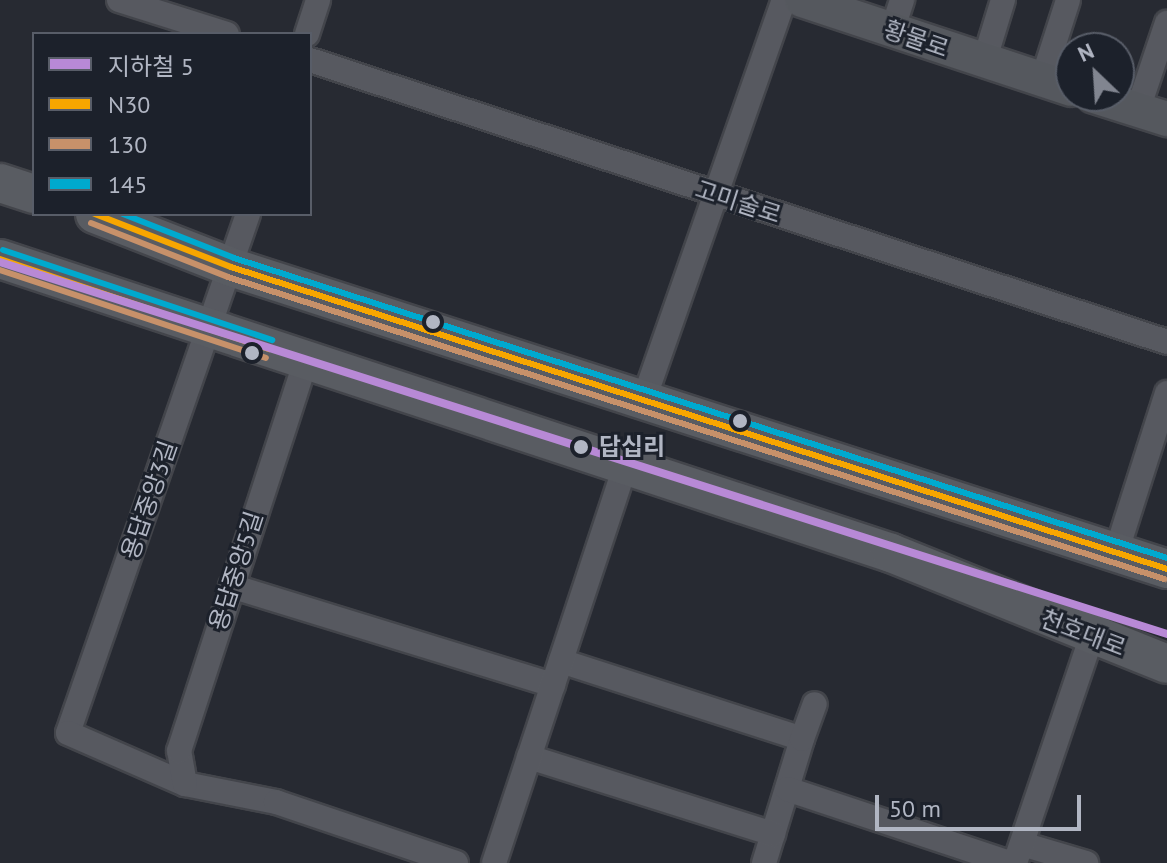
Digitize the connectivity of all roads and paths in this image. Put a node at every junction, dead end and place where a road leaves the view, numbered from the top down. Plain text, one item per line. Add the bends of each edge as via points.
1 (119, 0) edge
2 (318, 0) edge
3 (784, 0) edge
4 (802, 0) edge
5 (1003, 0) edge
6 (1068, 0) edge
7 (897, 16) edge
8 (1167, 23) edge
9 (221, 32) edge
10 (308, 32) edge
11 (1064, 32) edge
12 (312, 61) edge
13 (984, 62) junction
14 (1055, 84) edge
15 (1153, 114) edge
16 (0, 183) edge
17 (32, 193) edge
18 (717, 196) junction
19 (100, 216) edge
20 (247, 216) edge
21 (0, 259) edge
22 (231, 267) junction
23 (209, 329) junction
24 (1167, 342) edge
25 (306, 360) junction
26 (1167, 393) edge
27 (643, 402) junction
28 (626, 464) junction
29 (1116, 553) junction
30 (1167, 569) edge
31 (231, 586) junction
32 (1091, 638) junction
33 (561, 661) junction
34 (1167, 664) edge
35 (553, 685) junction
36 (815, 704) dead end
37 (802, 739) junction
38 (529, 757) junction
39 (185, 784) junction
40 (787, 789) junction
41 (773, 834) junction
42 (1016, 857) edge
43 (456, 863) edge
44 (494, 863) edge
45 (764, 863) edge
46 (1086, 863) edge

1 - 9 street
2 - 10 street
3 - 18 street
4 - 7 street, 황물로
5 - 13 street
6 - 11 street
7 - 13 street, 황물로
8 - 15 street
12 - 18 street, 고미술로
13 - 14 street, 황물로
16 - 17 main road
18 - 24 street, 고미술로
18 - 27 street
19 - 22 main road
20 - 22 street, 용답중앙3길
21 - 23 main road, 천호대로
22 - 23 street, 용답중앙3길
22 - 27 main road
23 - 25 main road, 천호대로
23 - 39 street, 용답중앙3길 via 68,733
25 - 28 main road, 천호대로
25 - 31 street, 용답중앙5길
26 - 29 street
27 - 29 main road
28 - 32 main road, 천호대로 via 891,553
28 - 33 street
29 - 30 main road
31 - 35 street
31 - 39 street, 용답중앙5길 via 179,751
32 - 34 main road, 천호대로
32 - 42 street
33 - 35 street
33 - 37 street
35 - 38 street
36 - 37 street
37 - 40 street
38 - 41 street
38 - 44 street
39 - 43 street via 276,802
40 - 41 street
40 - 42 street
41 - 45 street
42 - 46 street

